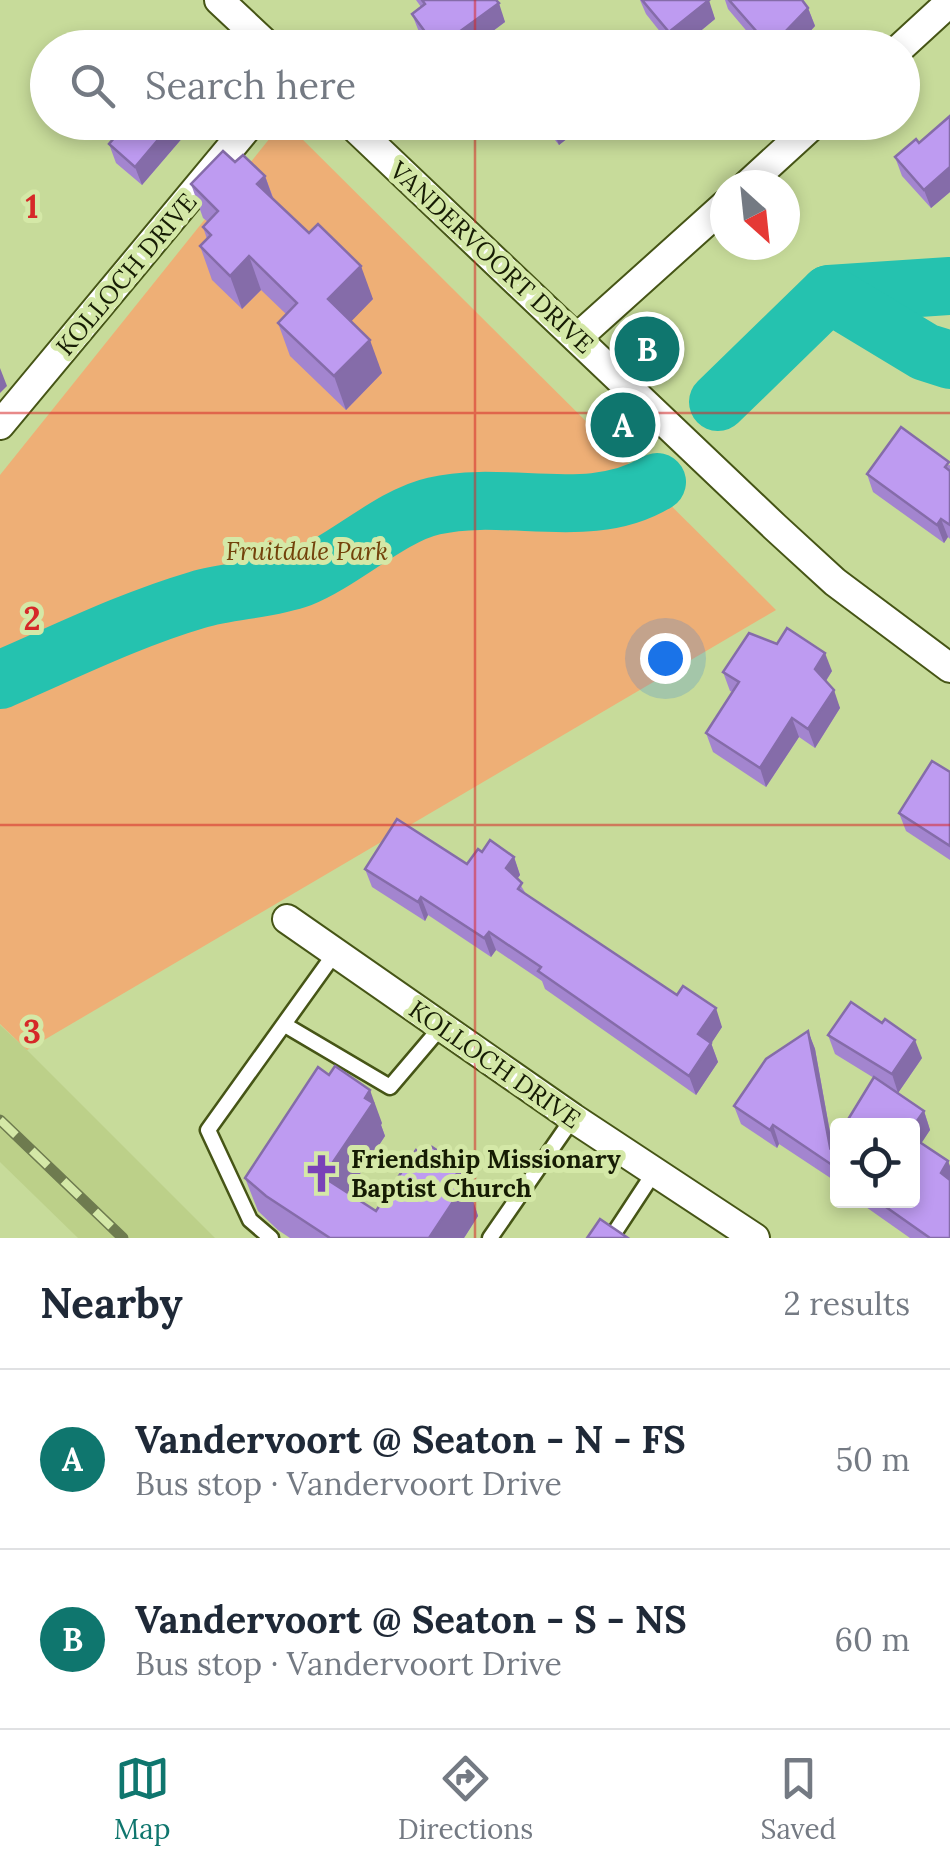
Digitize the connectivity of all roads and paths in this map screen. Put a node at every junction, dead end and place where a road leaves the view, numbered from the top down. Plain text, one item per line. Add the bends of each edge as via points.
1 (220, 0) edge
2 (950, 2) edge
3 (251, 30) edge
4 (920, 30) edge
5 (237, 140) edge
6 (368, 140) edge
7 (796, 140) edge
8 (763, 170) edge
9 (710, 217) edge
10 (576, 338) junction
11 (0, 424) edge
12 (950, 668) edge
13 (286, 919) dead end
14 (335, 953) junction
15 (286, 1025) junction
16 (441, 1027) junction
17 (572, 1118) junction
18 (656, 1170) junction
19 (752, 1237) edge
20 (272, 1238) edge
21 (490, 1238) edge
22 (611, 1238) edge

1 - 3 street
2 - 4 street
5 - 11 street, KOLLOCH DRIVE
6 - 10 street, VANDERVOORT DRIVE
7 - 8 street
9 - 10 street
10 - 12 street, VANDERVOORT DRIVE via 835,582
13 - 14 street, KOLLOCH DRIVE
14 - 15 lane
14 - 16 street, KOLLOCH DRIVE
15 - 16 lane via 390,1087
15 - 20 lane via 208,1130 250,1220
16 - 17 street, KOLLOCH DRIVE
17 - 18 street, KOLLOCH DRIVE
17 - 21 lane
18 - 19 street, KOLLOCH DRIVE
18 - 22 lane

